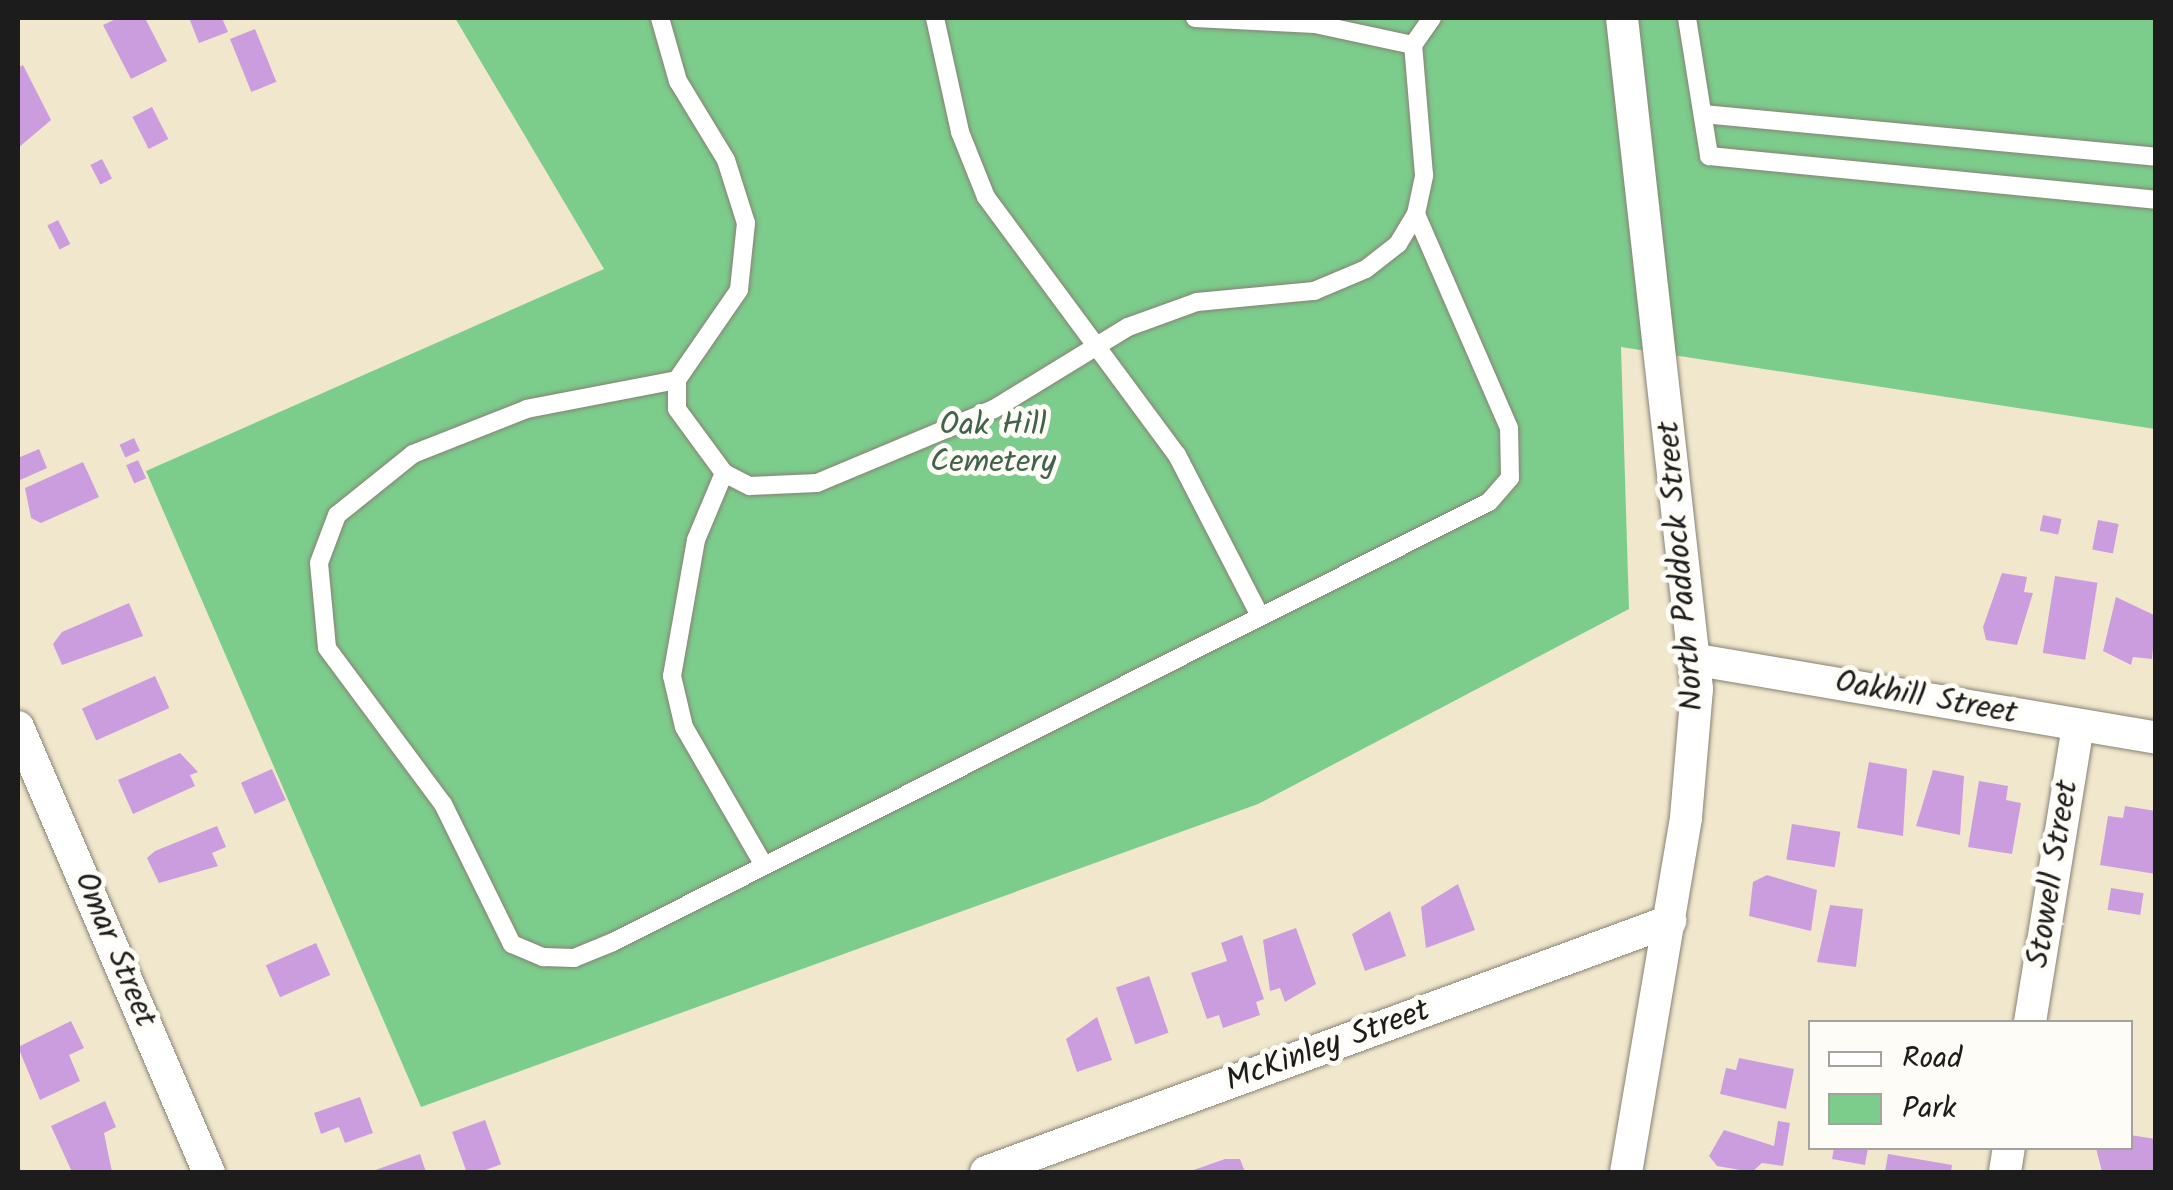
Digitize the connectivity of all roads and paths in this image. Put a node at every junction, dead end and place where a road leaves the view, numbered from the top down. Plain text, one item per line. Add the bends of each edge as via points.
1 (660, 18) edge
2 (936, 18) edge
3 (1196, 18) edge
4 (1432, 18) edge
5 (1622, 18) edge
6 (1686, 18) edge
7 (1413, 45) junction
8 (1703, 114) junction
9 (2156, 158) edge
10 (2156, 200) edge
11 (1416, 214) junction
12 (1096, 348) junction
13 (677, 380) junction
14 (724, 473) junction
15 (1260, 616) junction
16 (1696, 660) junction
17 (2078, 725) junction
18 (18, 727) edge
19 (2156, 738) edge
20 (762, 862) junction
21 (1670, 920) junction
22 (2030, 1020) edge
23 (209, 1172) edge
24 (986, 1172) edge
25 (1626, 1172) edge

1 - 13 lane via 678,81 726,160 746,222 739,290
2 - 12 lane via 986,196
3 - 7 lane via 1315,24
4 - 7 lane
5 - 16 street, North Paddock Street
6 - 8 lane
7 - 11 lane via 1424,174
8 - 9 lane
8 - 10 lane via 1709,156
11 - 12 lane via 1398,244 1366,269 1314,290 1198,302
11 - 15 lane via 1509,428 1510,478 1489,502
12 - 14 lane via 994,409 817,482 750,486
12 - 15 lane via 1177,456
13 - 14 lane via 677,409
13 - 20 lane via 527,409 414,454 337,515 319,563 317,610 353,689 443,804 512,944 574,958
14 - 20 lane via 696,540 672,676 684,727
15 - 20 lane
16 - 17 street, Oakhill Street
16 - 21 street, North Paddock Street via 1691,780
17 - 19 street, Oakhill Street
17 - 22 street, Stowell Street
18 - 23 street, Omar Street
21 - 24 street, McKinley Street
21 - 25 street, North Paddock Street

